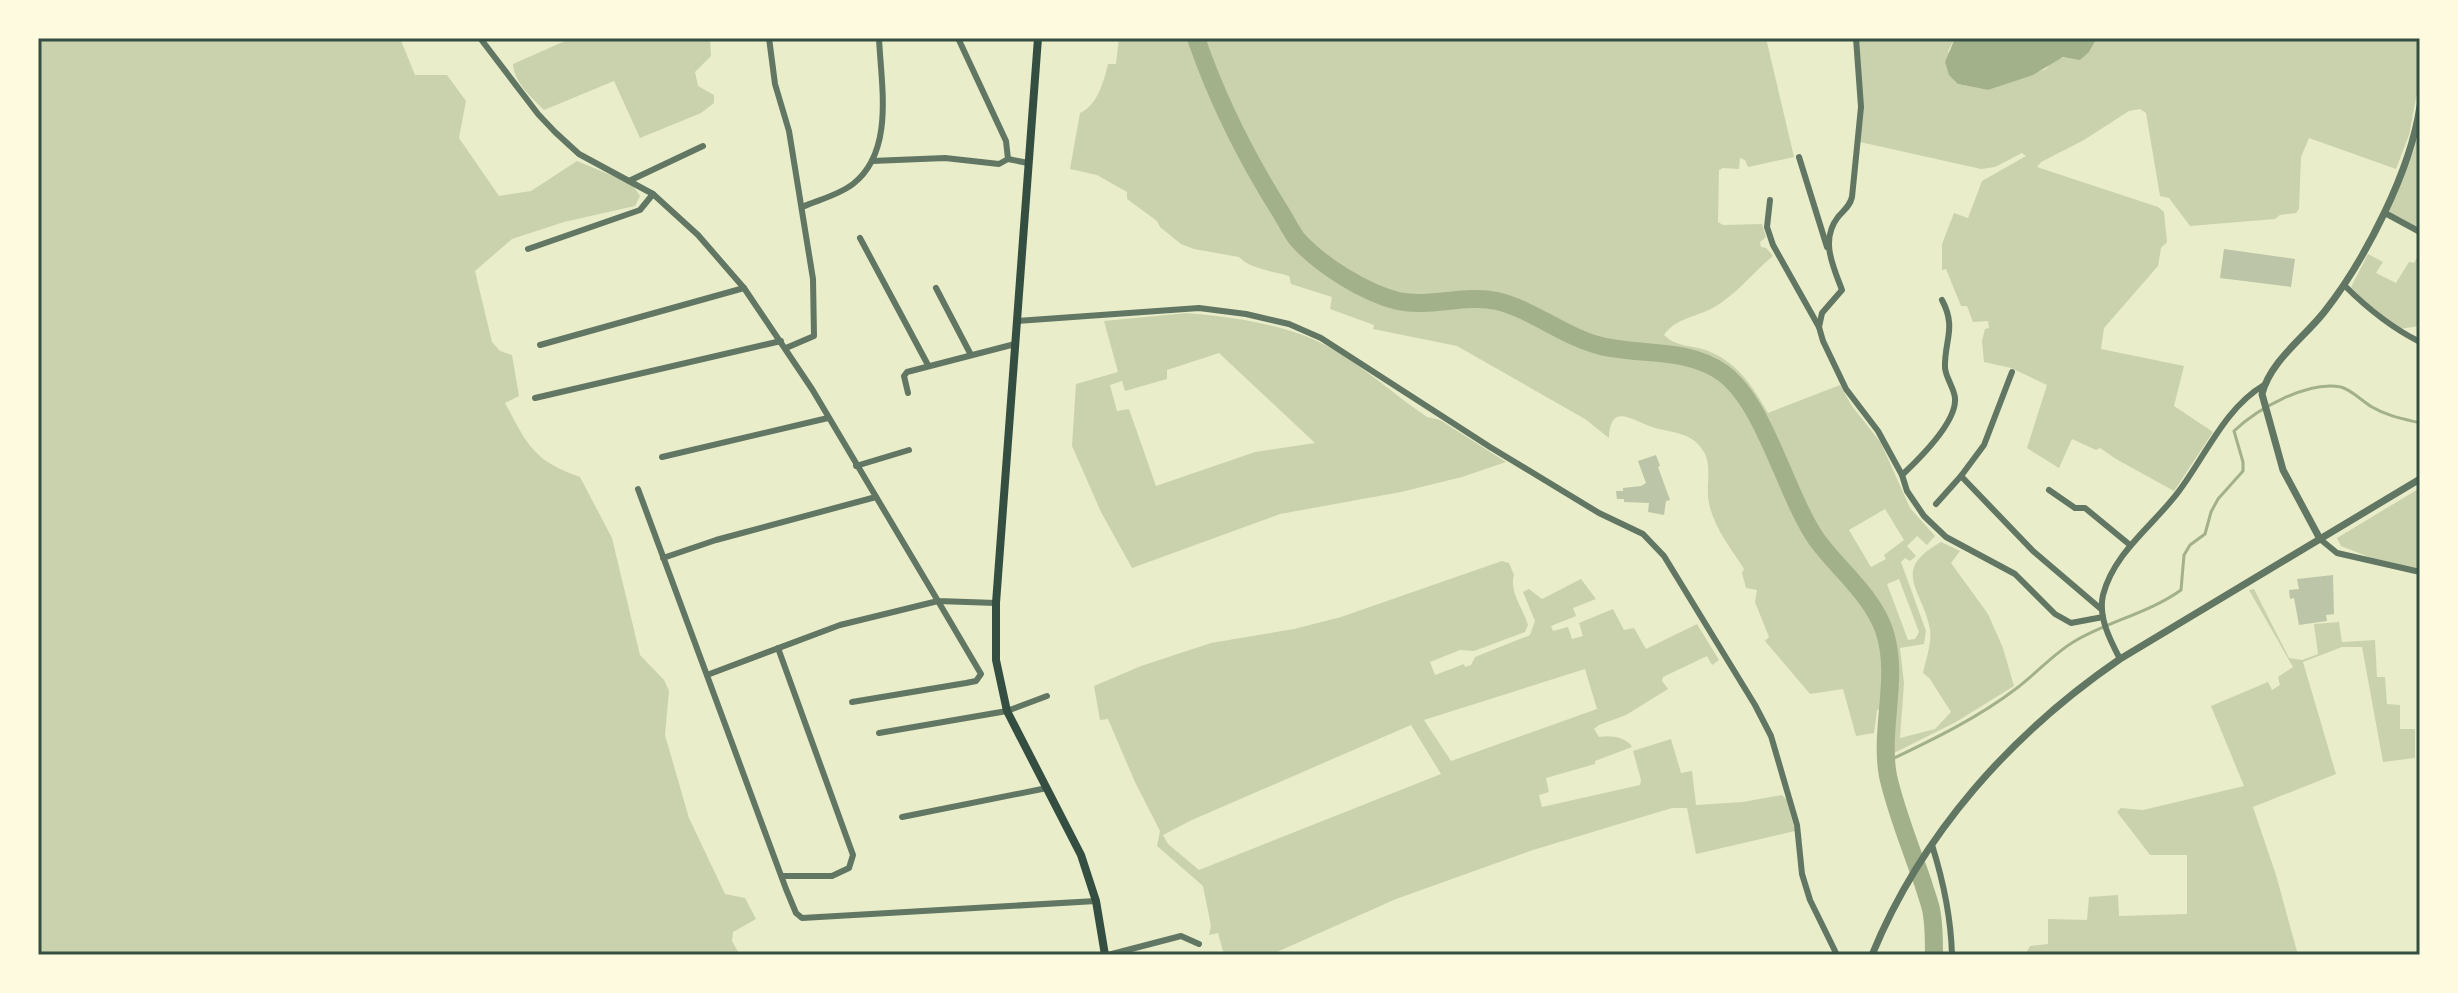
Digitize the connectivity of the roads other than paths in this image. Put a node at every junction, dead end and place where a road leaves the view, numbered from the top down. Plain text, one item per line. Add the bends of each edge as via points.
1 (480, 38) edge
2 (769, 38) edge
3 (879, 38) edge
4 (958, 38) edge
5 (1038, 38) edge
6 (1856, 38) edge
7 (2420, 106) edge
8 (703, 146) dead end
9 (1799, 157) dead end
10 (1008, 159) junction
11 (872, 161) junction
12 (1028, 163) junction
13 (631, 180) junction
14 (653, 194) junction
15 (1770, 200) dead end
16 (802, 207) junction
17 (2385, 213) junction
18 (2420, 232) edge
19 (860, 238) dead end
20 (528, 249) dead end
21 (1828, 251) junction
22 (2345, 286) junction
23 (744, 288) junction
24 (936, 288) dead end
25 (1942, 300) dead end
26 (1017, 321) junction
27 (1819, 327) junction
28 (781, 341) junction
29 (2420, 342) edge
30 (1015, 344) junction
31 (540, 345) dead end
32 (786, 348) junction
33 (971, 355) junction
34 (928, 365) junction
35 (2012, 372) dead end
36 (2264, 385) junction
37 (908, 393) dead end
38 (535, 398) dead end
39 (828, 418) junction
40 (909, 450) dead end
41 (662, 457) dead end
42 (856, 466) junction
43 (1902, 475) junction
44 (1961, 476) junction
45 (2420, 479) edge
46 (638, 489) dead end
47 (2049, 490) dead end
48 (876, 497) junction
49 (1936, 504) dead end
50 (2320, 539) junction
51 (2130, 545) junction
52 (663, 558) junction
53 (2420, 572) edge
54 (938, 601) junction
55 (996, 603) junction
56 (2102, 613) junction
57 (778, 648) junction
58 (2120, 659) junction
59 (707, 675) junction
60 (1047, 696) dead end
61 (852, 702) dead end
62 (1007, 711) junction
63 (879, 733) dead end
64 (1047, 788) junction
65 (902, 817) dead end
66 (1932, 845) junction
67 (782, 876) junction
68 (1096, 901) junction
69 (1199, 944) dead end
70 (1106, 955) edge
71 (1837, 955) edge
72 (1872, 955) edge
73 (1952, 955) edge

1 - 13 street via 563,140
2 - 16 street
3 - 11 street via 881,136
4 - 10 street via 1006,141
5 - 12 main road
6 - 21 street via 1861,107 1852,197 1836,219
7 - 17 street
8 - 13 street
9 - 21 street
10 - 11 street via 999,164 945,158
10 - 12 street
11 - 16 street via 851,186
12 - 26 main road
13 - 14 street
14 - 20 street via 640,210
14 - 23 street
15 - 27 street via 1767,227 1773,245
16 - 32 street via 813,279 814,336
17 - 18 street
17 - 22 street
19 - 34 street
21 - 27 street via 1842,290 1822,313
22 - 29 street via 2370,311
22 - 36 street
23 - 28 street
23 - 31 street
24 - 33 street
25 - 43 street via 1951,320 1945,370 1955,405 1942,430
26 - 30 main road
26 - 71 street via 1199,308 1289,324 1321,338 1599,513 1643,534 1664,556 1771,736 1794,814 1802,874
27 - 43 street via 1846,389
28 - 32 street
28 - 38 street
30 - 33 street
30 - 55 main road
32 - 39 street
33 - 34 street
34 - 37 street via 904,376
35 - 44 street via 1984,445
36 - 50 street via 2283,470
36 - 51 street via 2250,393 2174,497
39 - 41 street
39 - 42 street
40 - 42 street
42 - 48 street
43 - 56 street via 1924,516 1946,537 2015,574 2055,614 2071,623
44 - 49 street
44 - 56 street
45 - 50 street
46 - 52 street
47 - 51 street via 2075,508 2085,508
48 - 52 street
48 - 54 street
50 - 53 street via 2337,553
50 - 58 street
51 - 56 street via 2108,579
52 - 59 street
54 - 55 street
54 - 57 street via 840,625
54 - 61 street via 980,678
55 - 62 main road via 996,660
56 - 58 street
57 - 59 street
57 - 67 street via 853,855 849,868 832,876
58 - 66 street via 2022,736 1973,789
59 - 67 street
60 - 62 street
62 - 63 street
62 - 64 main road
64 - 65 street
64 - 68 main road via 1081,855
66 - 72 street via 1896,900
66 - 73 street
67 - 68 street via 802,918
68 - 70 main road
69 - 70 street via 1181,936

